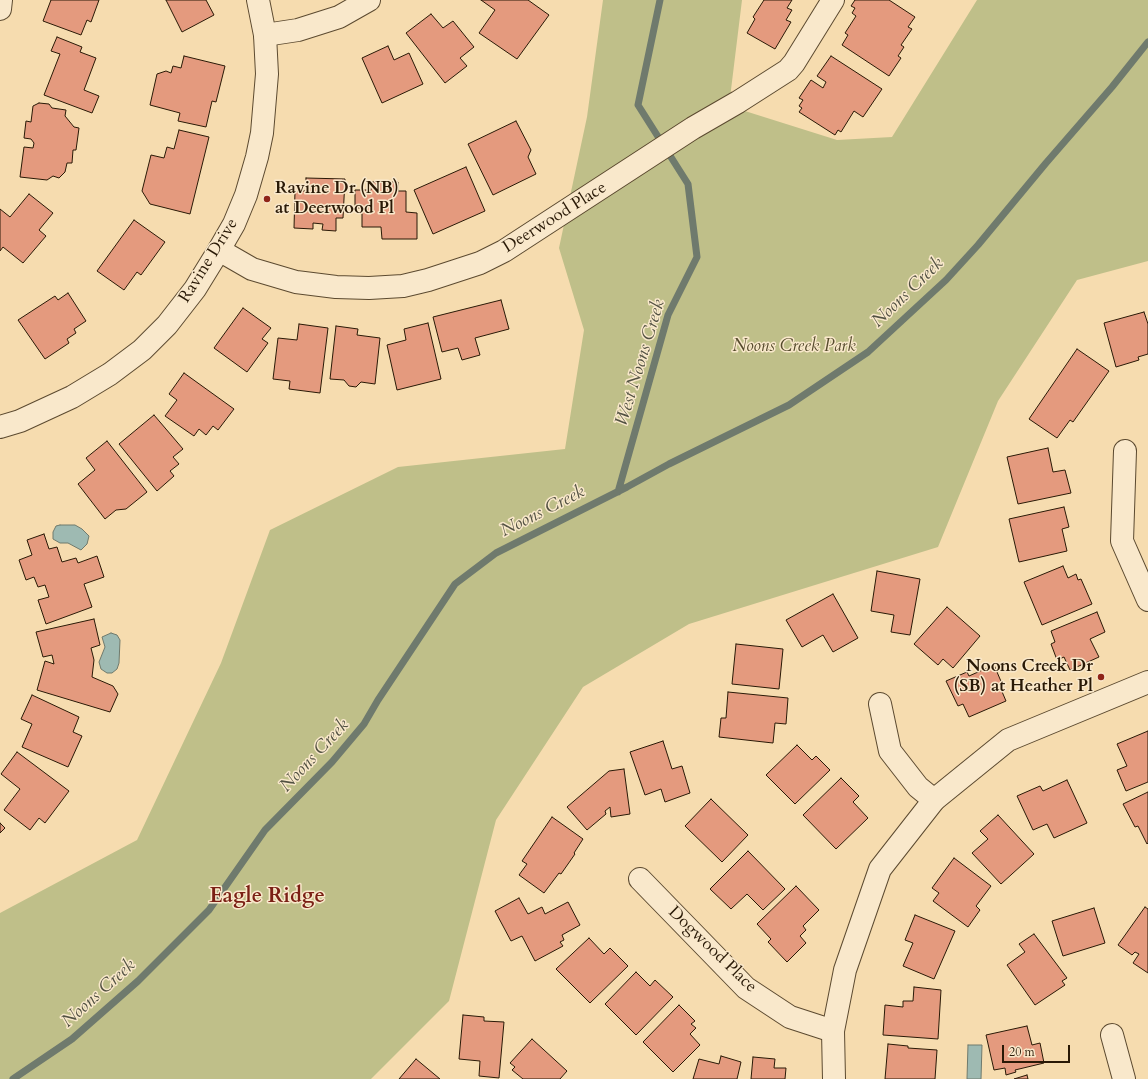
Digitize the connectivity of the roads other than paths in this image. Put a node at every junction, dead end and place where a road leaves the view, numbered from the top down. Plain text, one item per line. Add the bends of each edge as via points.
1 (1, 0) edge
2 (258, 0) edge
3 (369, 0) edge
4 (833, 0) edge
5 (0, 9) edge
6 (265, 35) junction
7 (219, 250) junction
8 (0, 427) edge
9 (1125, 451) dead end
10 (1148, 600) edge
11 (1148, 682) edge
12 (880, 704) dead end
13 (934, 800) junction
14 (640, 879) dead end
15 (833, 1031) junction
16 (1112, 1035) dead end
17 (834, 1079) edge
18 (1124, 1079) edge

1 - 5 street
2 - 6 street, Ravine Drive
3 - 6 street via 339,17 298,30
4 - 7 street, Deerwood Place via 788,70 693,128 504,251 480,263 402,286 336,287 296,282 252,269
6 - 7 street, Ravine Drive via 265,108 257,157 246,195 234,224
7 - 8 street, Ravine Drive via 195,290 167,325 142,350 110,374 72,397 20,421
9 - 10 street via 1122,541
11 - 13 street via 1008,740
12 - 13 street via 890,751 918,787
13 - 15 street via 880,869 845,970
14 - 15 street, Dogwood Place via 746,988 790,1017
15 - 17 street
16 - 18 street

